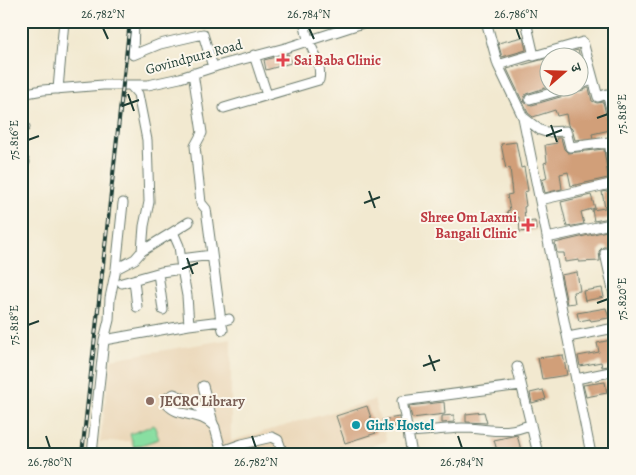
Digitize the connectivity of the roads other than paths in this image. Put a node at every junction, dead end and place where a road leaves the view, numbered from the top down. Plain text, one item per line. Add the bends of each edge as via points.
1 (64, 21) edge
2 (135, 21) edge
3 (304, 21) edge
4 (370, 21) edge
5 (486, 21) edge
6 (526, 21) edge
7 (351, 24) edge
8 (308, 41) junction
9 (254, 55) junction
10 (534, 56) junction
11 (498, 65) junction
12 (214, 67) junction
13 (193, 73) junction
14 (593, 80) junction
15 (588, 82) edge
16 (131, 86) junction
17 (58, 89) junction
18 (21, 94) edge
19 (267, 95) junction
20 (538, 97) edge
21 (530, 99) dead end
22 (224, 108) dead end
23 (523, 117) junction
24 (615, 122) edge
25 (612, 140) edge
26 (615, 182) edge
27 (540, 200) junction
28 (123, 203) dead end
29 (188, 222) dead end
30 (615, 223) edge
31 (173, 232) junction
32 (548, 238) junction
33 (142, 251) junction
34 (605, 253) dead end
35 (212, 254) junction
36 (181, 259) junction
37 (116, 269) junction
38 (182, 269) junction
39 (158, 273) junction
40 (612, 274) edge
41 (134, 280) junction
42 (122, 283) dead end
43 (615, 298) edge
44 (137, 307) dead end
45 (163, 310) dead end
46 (189, 324) junction
47 (615, 328) edge
48 (568, 337) junction
49 (104, 340) junction
50 (517, 368) dead end
51 (615, 371) edge
52 (576, 379) junction
53 (521, 385) junction
54 (203, 386) dead end
55 (214, 423) junction
56 (531, 424) junction
57 (408, 432) junction
58 (219, 453) edge
59 (92, 454) edge
60 (283, 454) edge
61 (412, 454) edge
62 (538, 454) edge
63 (591, 454) edge

1 - 17 street
2 - 12 street via 133,55 160,44 203,34
3 - 8 street
4 - 7 street, Govindpura Road
5 - 11 street
6 - 10 street
7 - 8 street, Govindpura Road
8 - 9 street, Govindpura Road
8 - 19 street via 317,60 319,80
9 - 12 street, Govindpura Road
9 - 19 street
10 - 11 street
10 - 14 street via 583,42
11 - 23 street
12 - 13 street, Govindpura Road
13 - 16 street, Govindpura Road via 148,85
13 - 35 street via 202,133 195,146 196,160
14 - 15 street
14 - 24 street via 598,97 607,94
16 - 17 street, Govindpura Road
16 - 33 street via 138,94 146,140 149,202
17 - 18 street, Govindpura Road
19 - 22 street
20 - 21 street
23 - 25 street via 546,132 566,131 570,147
23 - 27 street
25 - 26 street
26 - 27 street
27 - 32 street
28 - 37 street
29 - 31 street
30 - 32 street
31 - 33 street
31 - 36 street via 180,246
32 - 48 street
33 - 37 street via 135,259
34 - 40 street
35 - 36 street
35 - 46 street via 224,323
36 - 38 street
37 - 49 street
38 - 39 street
38 - 46 street via 188,296
39 - 41 street
39 - 45 street
40 - 43 street
41 - 42 street
41 - 44 street
46 - 49 street
47 - 48 street
48 - 52 street
49 - 59 street
50 - 53 street
51 - 52 street
52 - 63 street
53 - 56 street
53 - 57 street via 402,401
54 - 55 street
55 - 55 street via 174,410 167,404 167,398 174,394 178,396 206,412
55 - 58 street
56 - 57 street via 509,432 475,428
56 - 62 street
57 - 61 street
58 - 60 street via 272,437 278,440

